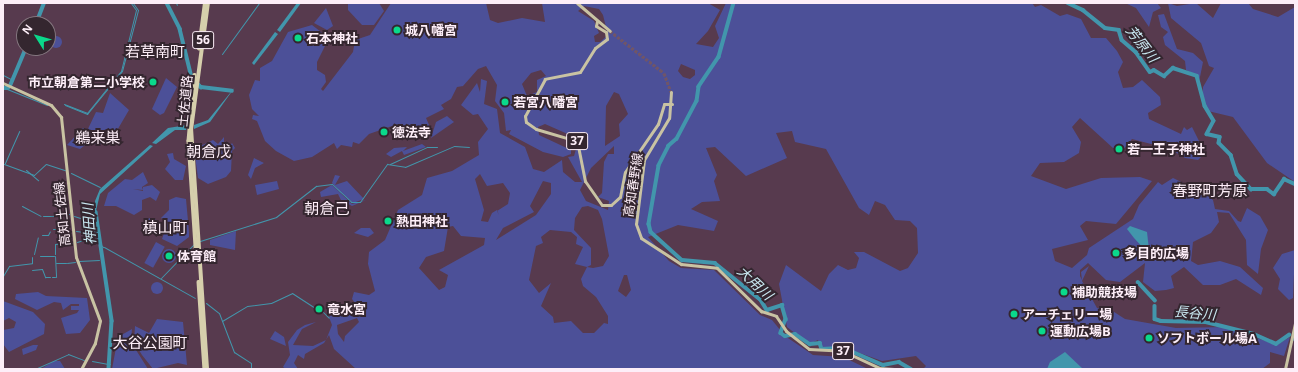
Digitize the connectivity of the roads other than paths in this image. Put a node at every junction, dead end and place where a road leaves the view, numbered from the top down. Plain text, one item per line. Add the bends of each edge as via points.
1 (207, 3) edge
2 (577, 3) edge
3 (597, 21) junction
4 (610, 31) tunnel mouth
5 (3, 83) edge
6 (671, 92) tunnel mouth
7 (672, 104) junction
8 (1295, 323) edge
9 (82, 369) edge
10 (206, 369) edge
11 (894, 369) edge
12 (1285, 369) edge

1 - 10 highway, 土佐道路 / 56 via 190,124
2 - 3 main road, 高知春野線 / 37
3 - 4 main road, 高知春野線 / 37
3 - 7 main road, 高知春野線 / 37 via 596,26 606,32 607,39 595,48 580,72 545,79 525,116 526,122 536,129 577,141 586,181 602,205 611,205 620,197 624,172 658,124 664,104
5 - 9 main road, 高知土佐線 via 51,105 61,117 76,255 100,321 95,343
6 - 7 main road, 高知春野線 / 37
7 - 11 main road, 高知春野線 / 37 via 667,122 644,160 637,232 678,263 717,268 761,311 776,316 791,335 814,351 843,351 879,368
8 - 12 main road

